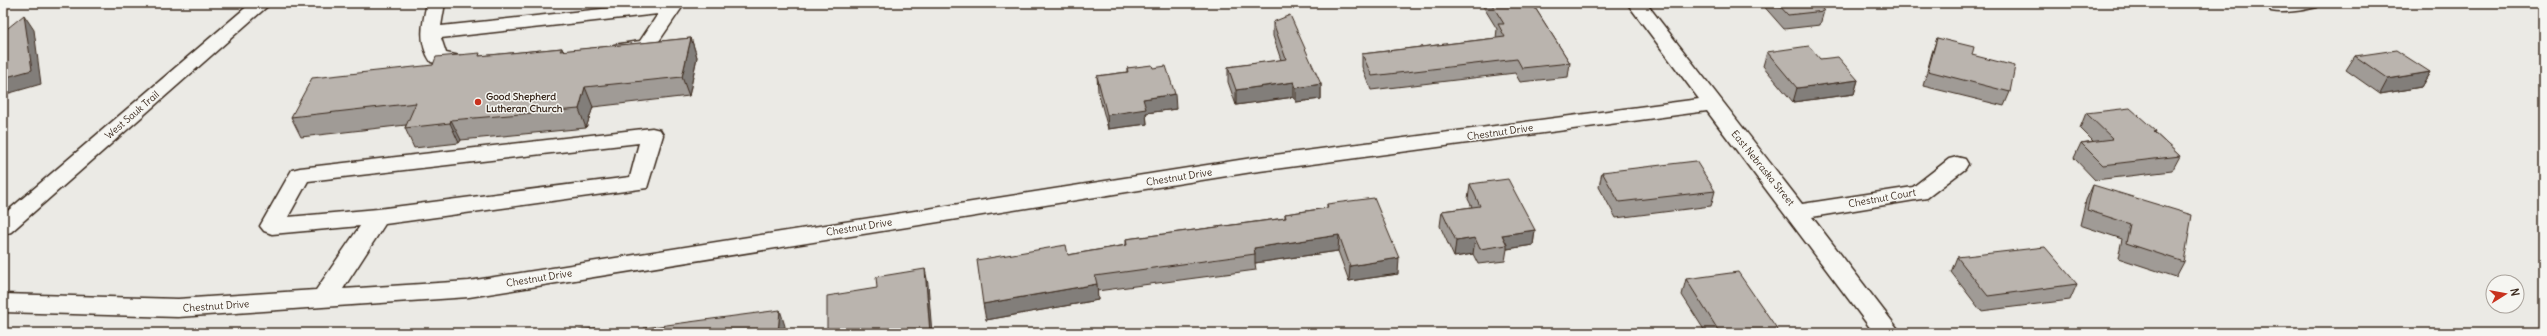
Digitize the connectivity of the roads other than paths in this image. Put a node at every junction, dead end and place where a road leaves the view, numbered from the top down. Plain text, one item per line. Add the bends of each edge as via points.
1 (262, 3) edge
2 (436, 3) edge
3 (1636, 3) edge
4 (2310, 3) edge
5 (675, 5) edge
6 (2278, 7) dead end
7 (430, 33) junction
8 (599, 51) edge
9 (489, 63) edge
10 (1711, 104) junction
11 (1957, 164) dead end
12 (1798, 212) junction
13 (378, 217) junction
14 (3, 227) edge
15 (324, 298) junction
16 (3, 303) edge
17 (1888, 333) edge

1 - 14 street, West Sauk Trail
2 - 7 street
3 - 10 street, East Nebraska Street
4 - 6 street
5 - 7 street
5 - 8 street via 646,46
7 - 9 street via 438,58 473,64
10 - 12 street, East Nebraska Street
10 - 15 street, Chestnut Drive via 1252,165 468,289
11 - 12 street, Chestnut Court via 1919,193
12 - 17 street, East Nebraska Street
13 - 13 street via 639,183 652,135 300,175 272,226
13 - 15 street
15 - 16 street, Chestnut Drive via 178,308

